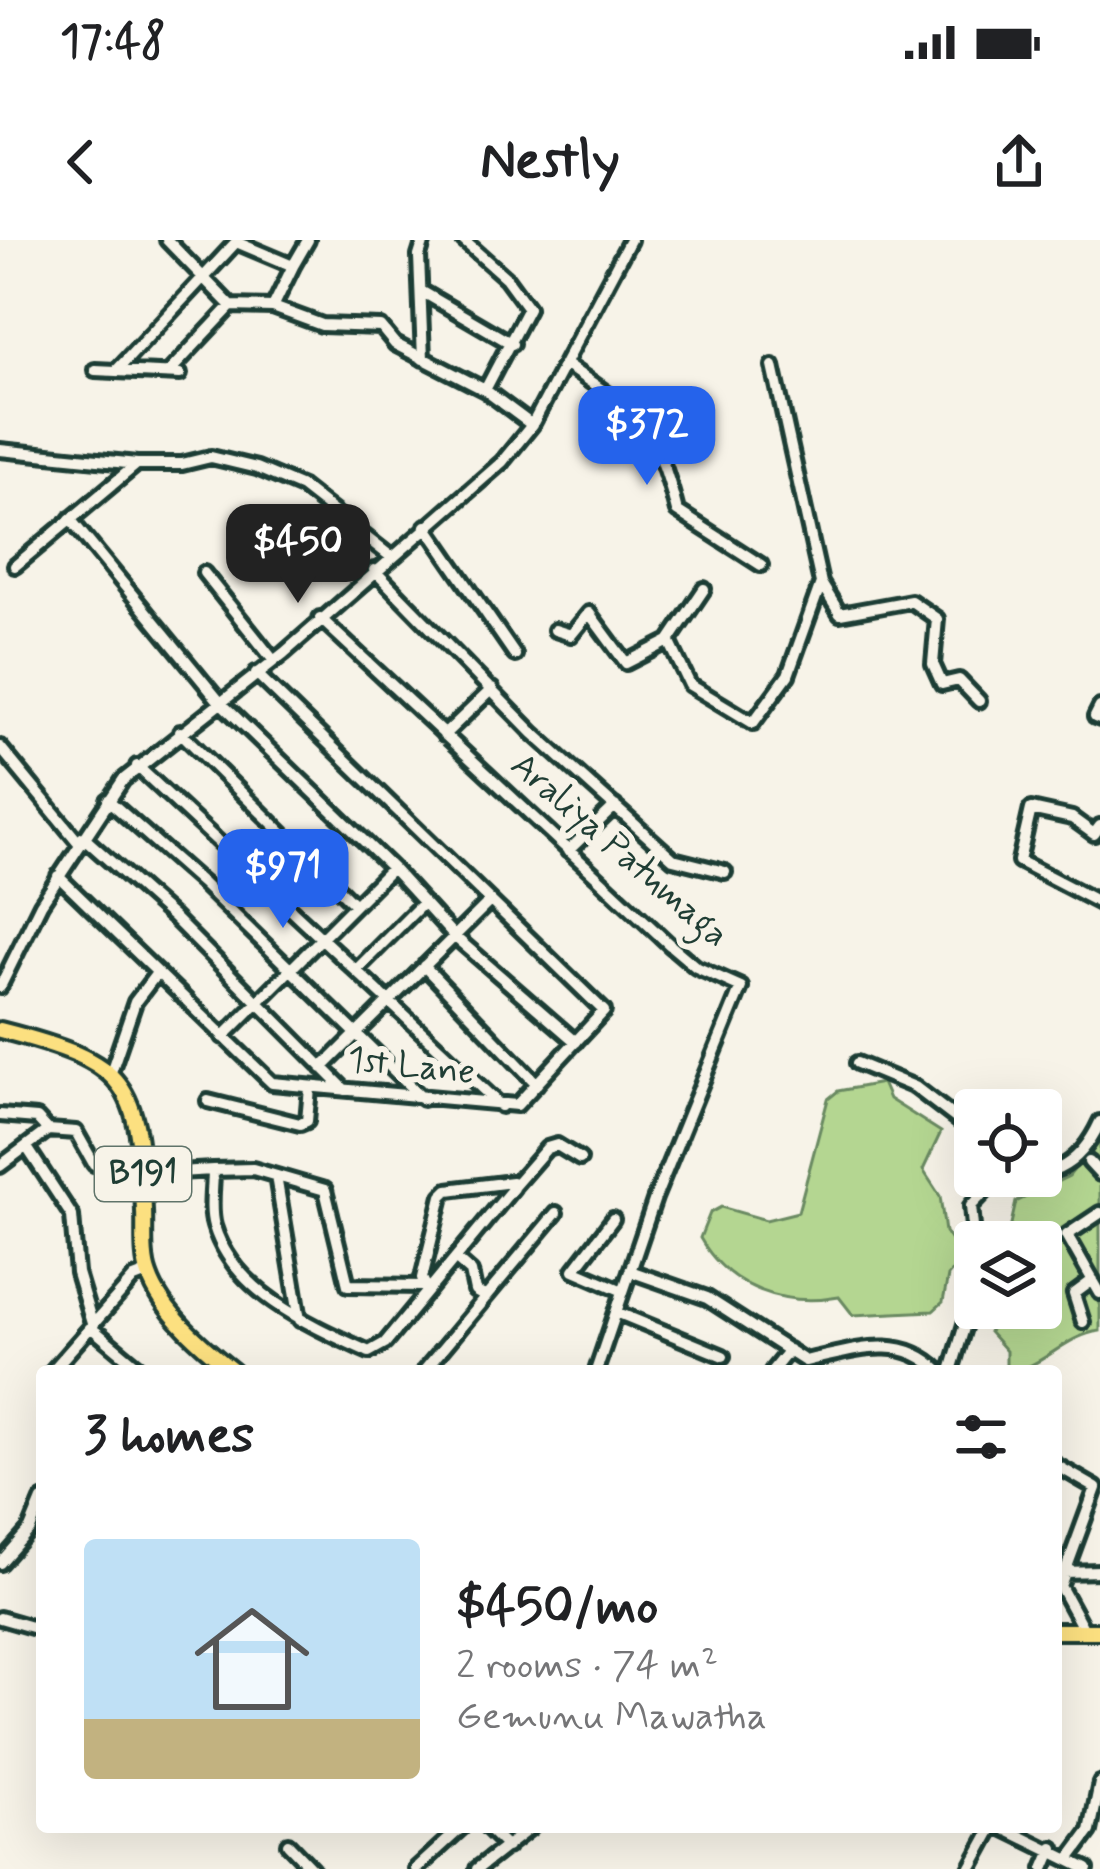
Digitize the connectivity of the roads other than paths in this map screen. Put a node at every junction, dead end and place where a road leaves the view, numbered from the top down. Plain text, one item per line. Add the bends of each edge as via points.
1 (167, 240) edge
2 (308, 240) edge
3 (424, 240) edge
4 (463, 240) edge
5 (630, 240) edge
6 (237, 241) edge
7 (293, 266) junction
8 (201, 279) junction
9 (421, 291) junction
10 (231, 306) junction
11 (274, 307) junction
12 (512, 344) junction
13 (423, 359) junction
14 (566, 364) junction
15 (772, 365) dead end
16 (95, 370) dead end
17 (116, 371) junction
18 (485, 390) junction
19 (532, 425) junction
20 (0, 450) edge
21 (137, 464) junction
22 (70, 519) junction
23 (426, 526) junction
24 (390, 556) junction
25 (761, 565) dead end
26 (15, 566) dead end
27 (374, 570) junction
28 (204, 573) dead end
29 (821, 583) junction
30 (704, 589) dead end
31 (320, 618) junction
32 (556, 630) dead end
33 (668, 641) junction
34 (515, 655) dead end
35 (274, 661) junction
36 (256, 674) junction
37 (491, 689) junction
38 (219, 701) junction
39 (979, 701) dead end
40 (1100, 707) edge
41 (1100, 719) edge
42 (180, 732) junction
43 (444, 735) junction
44 (0, 747) edge
45 (137, 766) junction
46 (108, 800) junction
47 (615, 806) junction
48 (1100, 826) edge
49 (81, 840) junction
50 (568, 851) junction
51 (392, 868) junction
52 (725, 872) dead end
53 (58, 876) junction
54 (490, 901) junction
55 (1100, 902) edge
56 (354, 904) junction
57 (422, 904) junction
58 (454, 936) junction
59 (320, 938) junction
60 (424, 966) junction
61 (289, 970) junction
62 (356, 970) junction
63 (157, 973) junction
64 (0, 987) edge
65 (390, 1000) junction
66 (256, 1002) junction
67 (0, 1030) edge
68 (358, 1033) junction
69 (224, 1037) junction
70 (576, 1042) junction
71 (857, 1063) dead end
72 (322, 1068) junction
73 (111, 1072) junction
74 (537, 1084) junction
75 (310, 1088) junction
76 (345, 1090) junction
77 (422, 1099) junction
78 (208, 1101) dead end
79 (501, 1106) junction
80 (0, 1114) edge
81 (954, 1117) edge
82 (1100, 1121) edge
83 (48, 1130) junction
84 (28, 1149) junction
85 (580, 1159) dead end
86 (1089, 1162) dead end
87 (94, 1164) dead end
88 (0, 1166) edge
89 (213, 1170) junction
90 (1062, 1171) edge
91 (143, 1174) junction
92 (1100, 1174) edge
93 (276, 1176) junction
94 (514, 1186) junction
95 (1100, 1213) edge
96 (556, 1214) dead end
97 (613, 1219) dead end
98 (455, 1258) junction
99 (630, 1271) junction
100 (147, 1273) junction
101 (1093, 1280) junction
102 (425, 1288) junction
103 (623, 1292) junction
104 (1100, 1293) edge
105 (486, 1297) junction
106 (616, 1312) junction
107 (300, 1320) junction
108 (1083, 1322) dead end
109 (964, 1329) edge
110 (94, 1330) junction
111 (788, 1350) junction
112 (723, 1356) dead end
113 (58, 1365) edge
114 (136, 1365) edge
115 (227, 1365) edge
116 (429, 1365) edge
117 (598, 1365) edge
118 (777, 1365) edge
119 (932, 1365) edge
120 (953, 1365) edge
121 (1062, 1468) edge
122 (36, 1515) edge
123 (0, 1563) edge
124 (1100, 1571) edge
125 (1064, 1572) junction
126 (1062, 1587) edge
127 (1062, 1605) edge
128 (0, 1618) edge
129 (36, 1628) edge
130 (1092, 1630) edge
131 (1062, 1631) edge
132 (1100, 1783) edge
133 (455, 1833) edge
134 (494, 1833) edge
135 (524, 1833) edge
136 (993, 1833) edge
137 (1013, 1833) edge
138 (288, 1844) dead end
139 (507, 1847) junction
140 (1053, 1848) junction
141 (1070, 1858) junction
142 (971, 1868) edge
143 (312, 1869) edge
144 (416, 1869) edge
145 (477, 1869) edge
146 (1044, 1869) edge
147 (1088, 1869) edge

1 - 8 street
2 - 7 street
3 - 9 street
4 - 12 street via 528,308
5 - 14 street
6 - 7 street
6 - 8 street
7 - 11 street
8 - 10 street
8 - 17 street
9 - 12 street
9 - 13 street
10 - 11 street
10 - 17 street via 175,373
11 - 13 street via 322,325 381,327
12 - 18 street
13 - 18 street
14 - 19 street
14 - 25 street via 634,412 655,438 677,511
15 - 29 street
16 - 17 street
18 - 19 street
19 - 23 street via 502,462
20 - 21 street
21 - 22 street
21 - 24 street via 211,457 257,468 302,487
22 - 26 street
22 - 38 street
23 - 24 street
23 - 34 street
24 - 27 street
27 - 31 street
27 - 37 street
28 - 35 street
29 - 33 street via 788,675 753,723 690,685
29 - 39 street via 840,614 910,602 937,619 933,664 942,684 958,680
30 - 33 street
31 - 35 street
31 - 43 street, Araliya Patumaga
32 - 33 street via 571,635 590,613 626,663
35 - 36 street
36 - 38 street
36 - 54 street, 1st Lane
37 - 43 street
37 - 47 street
38 - 42 street
38 - 51 street
40 - 41 street
42 - 45 street
42 - 56 street
43 - 50 street, Araliya Patumaga
44 - 49 street
45 - 46 street
45 - 59 street
46 - 49 street
46 - 61 street
47 - 50 street
47 - 52 street via 674,859
48 - 55 street via 1094,834 1072,818 1031,809 1019,861
49 - 53 street
49 - 66 street
50 - 99 street, Araliya Patumaga via 696,967 742,991
51 - 56 street
51 - 57 street
53 - 63 street, 1st Lane
53 - 64 street
54 - 58 street
54 - 70 street, 1st Lane via 604,1011
56 - 59 street
57 - 58 street
57 - 62 street
58 - 60 street
58 - 70 street
59 - 61 street
59 - 62 street
60 - 65 street
60 - 74 street
61 - 66 street
61 - 68 street
62 - 65 street
63 - 69 street, 1st Lane
63 - 73 street via 134,1002
65 - 68 street
65 - 79 street
66 - 69 street
66 - 72 street
67 - 73 main road
68 - 72 street
68 - 77 street
69 - 75 street, 1st Lane via 272,1083
70 - 74 street, 1st Lane
71 - 81 street via 915,1088
72 - 76 street
73 - 91 main road, B191 via 129,1095 141,1133
74 - 79 street, 1st Lane via 518,1105
75 - 76 street, 1st Lane
75 - 78 street via 300,1124
76 - 77 street, 1st Lane
77 - 79 street, 1st Lane
80 - 83 street via 37,1118
82 - 90 street
83 - 84 street
83 - 87 street via 76,1132
84 - 88 street
84 - 110 street via 72,1216
85 - 94 street via 557,1145 547,1148
86 - 92 street
89 - 91 street
89 - 93 street
89 - 107 street via 213,1222 223,1244
91 - 100 main road, B191
93 - 102 street via 325,1190 348,1285
93 - 107 street
94 - 98 street
94 - 102 street via 508,1180 442,1196
95 - 101 street via 1067,1235
96 - 105 street
97 - 103 street via 574,1270
98 - 102 street
98 - 105 street
99 - 103 street, Araliya Patumaga
99 - 111 street via 707,1298
100 - 110 street via 107,1307
100 - 115 main road via 165,1304
101 - 104 street
101 - 108 street via 1074,1294
102 - 107 street via 376,1352
103 - 106 street, Araliya Patumaga
105 - 116 street
106 - 112 street
106 - 117 street, Araliya Patumaga
109 - 120 street
110 - 113 street
110 - 114 street
111 - 118 street
111 - 119 street via 806,1361 894,1346
121 - 125 street via 1096,1488
122 - 123 street
124 - 125 street
125 - 126 street
127 - 130 street
128 - 129 street
130 - 131 main road
132 - 141 street via 1090,1831
133 - 144 street
134 - 139 street
135 - 139 street
136 - 142 street
137 - 140 street
138 - 143 street
139 - 145 street
140 - 141 street
140 - 146 street
141 - 147 street

